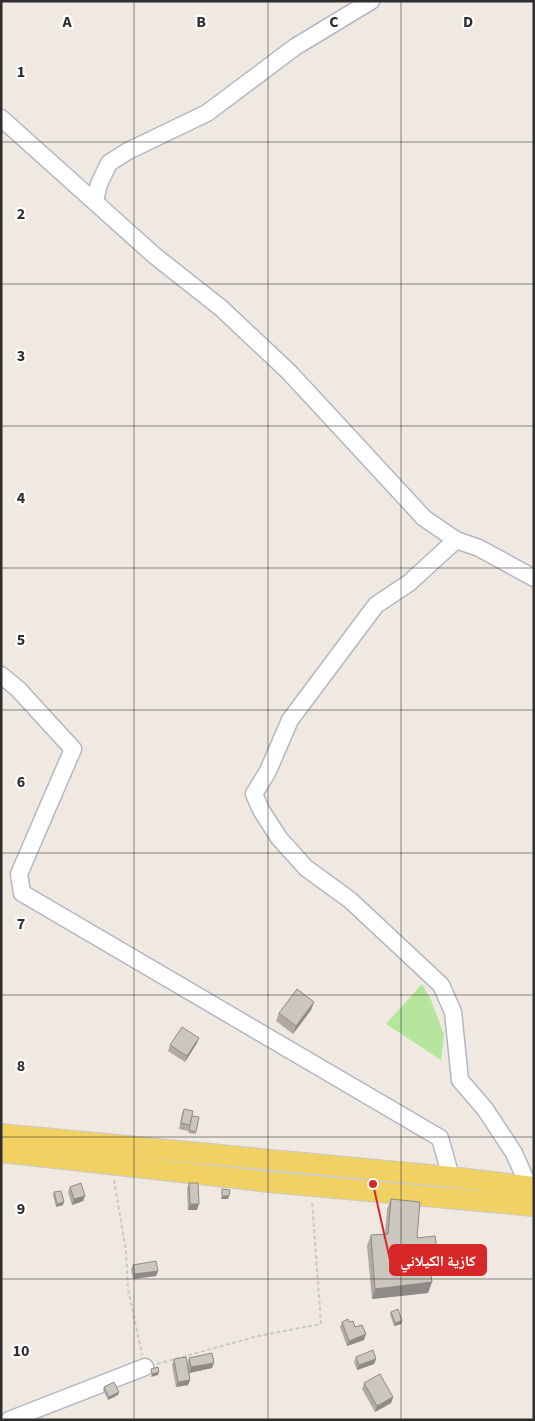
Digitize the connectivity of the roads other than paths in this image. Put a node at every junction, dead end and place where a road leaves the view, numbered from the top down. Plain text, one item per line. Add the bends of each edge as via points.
1 (372, 1) edge
2 (1, 118) edge
3 (95, 200) junction
4 (456, 540) junction
5 (534, 578) edge
6 (1, 675) edge
7 (1, 1134) edge
8 (1, 1152) edge
9 (451, 1177) junction
10 (531, 1187) edge
11 (534, 1206) edge
12 (145, 1367) road end
13 (9, 1420) edge

1 - 3 street via 294,47 207,113 128,150 109,163
2 - 3 street
3 - 4 street via 269,353 424,518
4 - 5 street via 479,548
4 - 10 street via 376,606 290,720 268,771 254,794 279,838 306,868 350,900 442,985 453,1012 460,1080 485,1108
6 - 9 street via 73,749 19,874 22,893 440,1138
7 - 9 main road
8 - 11 main road via 311,1186
9 - 10 main road
12 - 13 street

